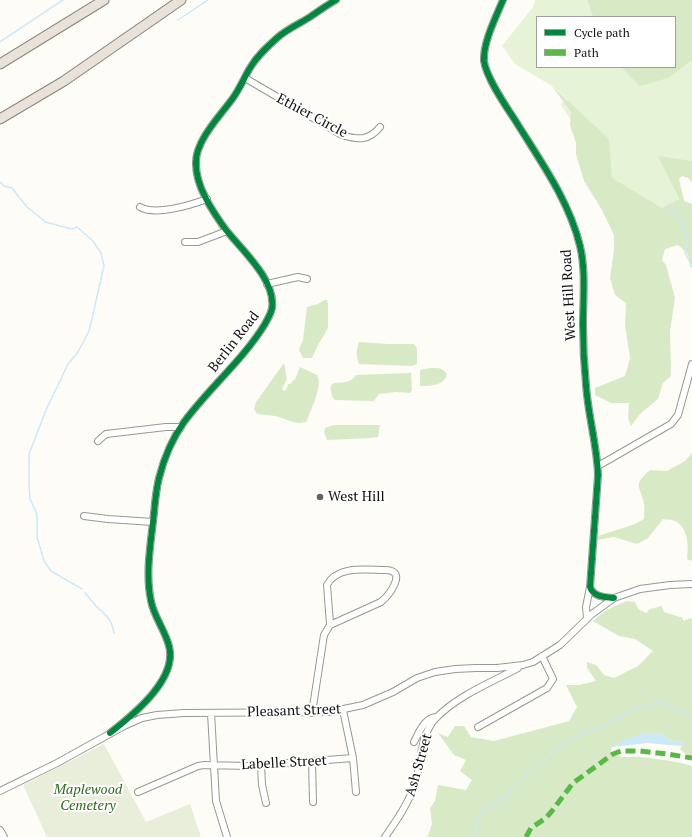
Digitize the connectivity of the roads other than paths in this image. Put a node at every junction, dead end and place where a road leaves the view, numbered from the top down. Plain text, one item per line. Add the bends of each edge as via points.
1 (104, 0) edge
2 (181, 0) edge
3 (336, 0) edge
4 (503, 0) edge
5 (0, 64) edge
6 (245, 78) junction
7 (0, 119) edge
8 (380, 127) dead end
9 (207, 199) junction
10 (140, 207) dead end
11 (227, 231) junction
12 (185, 242) dead end
13 (307, 279) dead end
14 (267, 284) junction
15 (692, 364) edge
16 (180, 427) junction
17 (98, 441) dead end
18 (598, 466) junction
19 (84, 516) dead end
20 (153, 522) junction
21 (692, 584) edge
22 (590, 586) junction
23 (614, 598) junction
24 (587, 618) junction
25 (330, 624) junction
26 (542, 656) junction
27 (523, 665) junction
28 (493, 668) junction
29 (494, 680) junction
30 (343, 710) junction
31 (211, 713) junction
32 (312, 713) junction
33 (438, 717) junction
34 (478, 727) dead end
35 (110, 733) junction
36 (414, 742) dead end
37 (354, 758) junction
38 (312, 761) junction
39 (261, 765) junction
40 (214, 766) junction
41 (0, 791) edge
42 (138, 792) dead end
43 (356, 792) dead end
44 (313, 802) dead end
45 (266, 803) dead end
46 (0, 830) edge
47 (4, 837) edge
48 (227, 837) edge
49 (385, 837) edge

1 - 5 highway
2 - 7 highway via 64,81
3 - 6 street, Berlin Road via 276,38 256,60
4 - 18 street, West Hill Road via 486,43 485,67 556,187 580,246 586,387
6 - 8 street, Ethier Circle via 342,134 364,138 372,136
6 - 9 street, Berlin Road via 197,154 197,175
9 - 10 street via 171,208 148,210
9 - 11 street, Berlin Road
11 - 12 street via 198,242
11 - 14 street, Berlin Road via 256,265
13 - 14 street via 298,277
14 - 16 street, Berlin Road via 273,305 270,316 245,352
15 - 18 street via 678,415 671,424
16 - 17 street via 106,434
16 - 20 street, Berlin Road via 163,462
18 - 22 street, West Hill Road
19 - 20 street
20 - 35 street, Berlin Road via 149,567 150,596 169,646 169,662 154,692
21 - 23 street, Pleasant Street via 640,589
22 - 23 street via 590,590 596,594
22 - 24 street, West Hill Road via 586,607
23 - 24 street, Pleasant Street
24 - 26 street, Pleasant Street via 560,645
25 - 25 street via 381,602 396,582 394,572 351,571 333,576 327,585
25 - 32 street via 324,635
26 - 27 street, Pleasant Street
26 - 34 street via 553,679 547,688
27 - 28 street, Pleasant Street
27 - 29 street, Ash Street
28 - 29 street
28 - 30 street, Pleasant Street via 435,672 417,678 378,699
29 - 33 street, Ash Street via 463,698
30 - 32 street, Pleasant Street
30 - 37 street
31 - 32 street, Pleasant Street
31 - 35 street, Pleasant Street via 157,715 133,722
31 - 40 street
33 - 36 street via 430,718 426,722
33 - 49 street, Ash Street via 425,736 416,783 409,801
35 - 41 street, Pleasant Street
37 - 38 street, Labelle Street
37 - 43 street
38 - 39 street, Labelle Street
38 - 44 street
39 - 40 street, Labelle Street
39 - 45 street
40 - 42 street, Labelle Street via 198,766
40 - 48 street via 216,801
46 - 47 street

